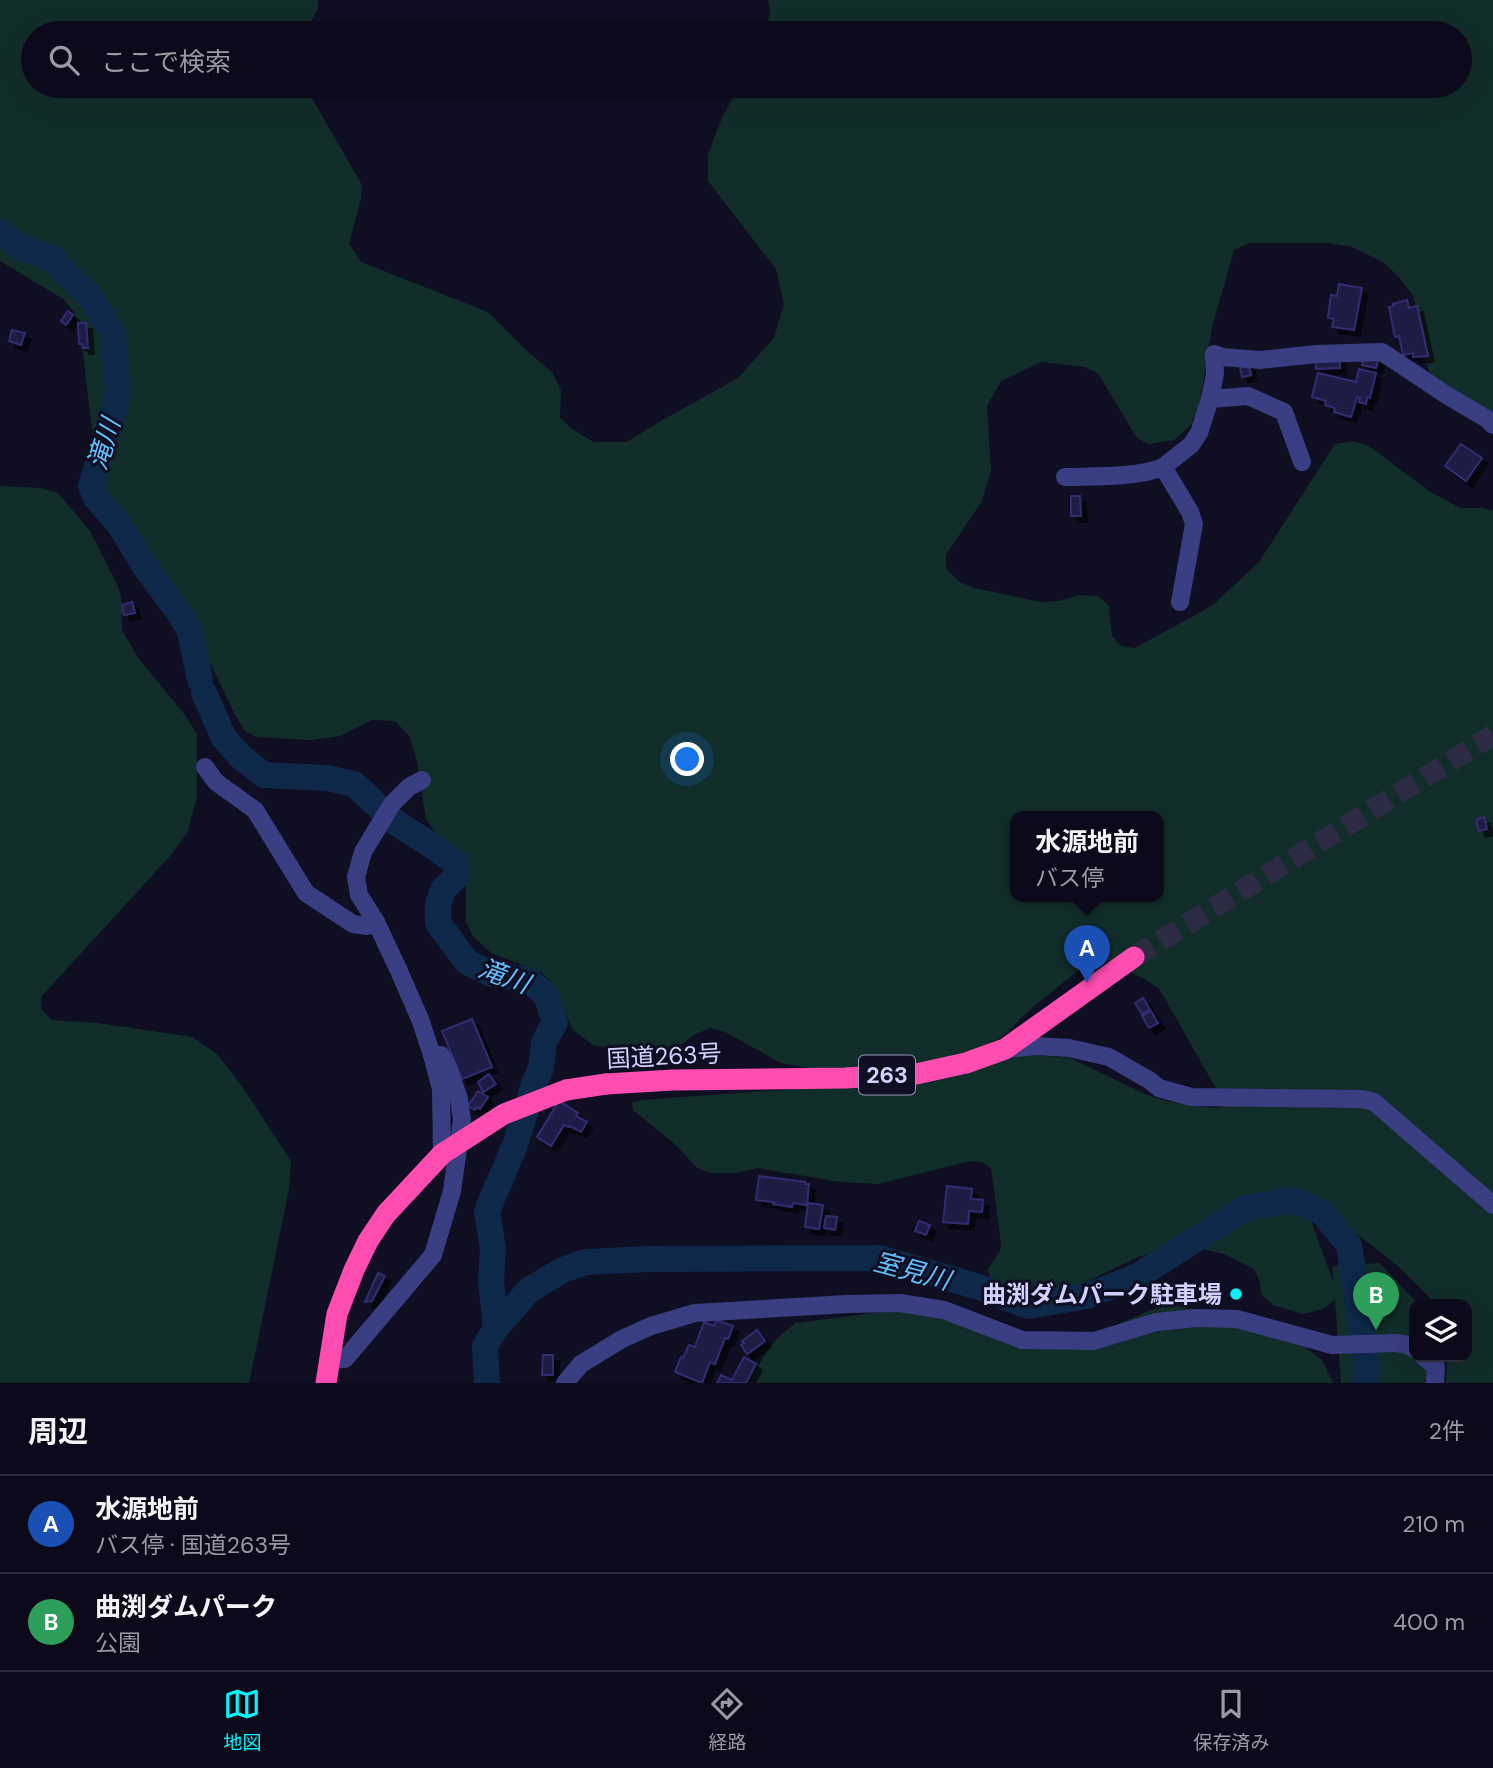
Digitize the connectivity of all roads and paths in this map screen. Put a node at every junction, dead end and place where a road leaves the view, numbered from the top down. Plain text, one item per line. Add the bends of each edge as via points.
1 (1210, 399) junction
2 (1493, 425) edge
3 (1302, 462) dead end
4 (1163, 467) junction
5 (1066, 477) dead end
6 (1180, 601) dead end
7 (205, 767) dead end
8 (422, 780) dead end
9 (376, 922) junction
10 (1134, 957) tunnel mouth
11 (1005, 1049) junction
12 (432, 1055) junction
13 (442, 1154) junction
14 (1493, 1205) edge
15 (1409, 1346) edge
16 (330, 1360) junction
17 (1430, 1362) edge
18 (326, 1383) edge
19 (565, 1383) edge
20 (1435, 1383) edge

1 - 2 street via 1213,354 1260,360 1382,352
1 - 3 street via 1248,396 1284,412
1 - 4 street via 1191,445
4 - 5 street
4 - 6 street via 1194,524
7 - 9 street via 216,782 255,810 306,893 354,924
8 - 9 street via 392,804 363,852 356,877 359,895
9 - 12 street
10 - 11 highway, 国道263号 / 263
11 - 13 highway, 国道263号 / 263, bridge via 916,1074 673,1080 566,1090 504,1114
11 - 14 street via 1069,1048 1109,1057 1159,1088 1191,1097 1374,1102
12 - 13 street via 441,1089
12 - 16 street via 441,1055 448,1067 461,1120 452,1191 433,1255 345,1359
13 - 16 highway, 国道263号 / 263 via 386,1214 368,1241 337,1314
15 - 19 street via 1332,1345 1237,1315 1156,1322 1094,1342 1022,1340 944,1310 900,1303 847,1304 695,1313 622,1339 581,1364
16 - 18 highway, 国道263号 / 263
17 - 20 street via 1436,1367

